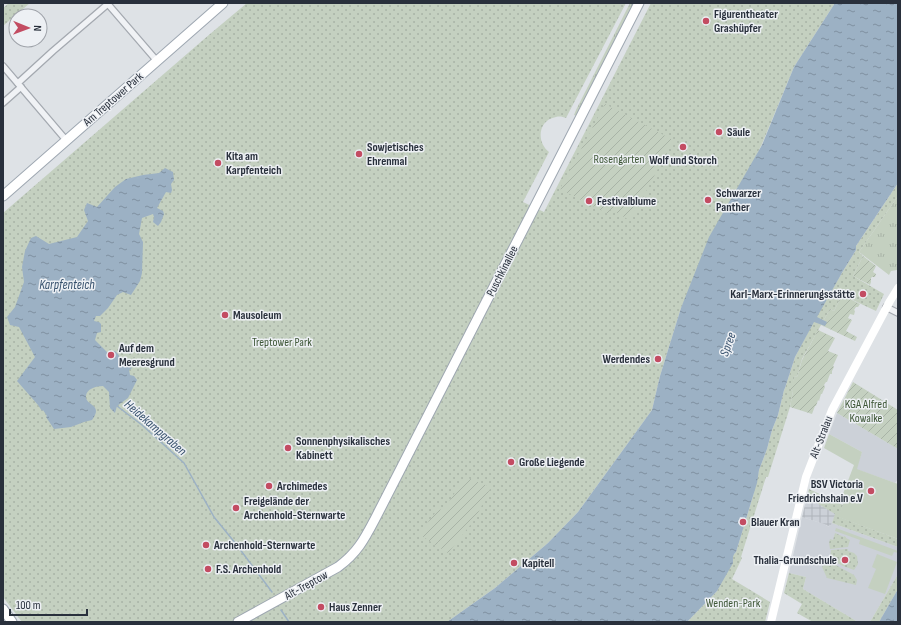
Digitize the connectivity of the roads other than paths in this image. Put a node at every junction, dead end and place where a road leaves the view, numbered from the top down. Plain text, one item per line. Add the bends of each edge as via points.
1 (108, 3) edge
2 (223, 3) edge
3 (639, 3) edge
4 (158, 60) junction
5 (3, 66) edge
6 (20, 85) junction
7 (3, 103) edge
8 (66, 140) junction
9 (3, 196) edge
10 (898, 288) edge
11 (886, 307) junction
12 (898, 313) edge
13 (365, 538) joint
14 (3, 609) edge
15 (12, 622) edge
16 (238, 622) edge
17 (771, 622) edge

1 - 4 street
1 - 6 street via 53,51
2 - 4 main road, Am Treptower Park
3 - 13 main road, Puschkinallee
4 - 8 main road, Am Treptower Park
5 - 6 street
6 - 7 street
6 - 8 street
8 - 9 main road, Am Treptower Park
10 - 11 street, Alt-Stralau
11 - 12 street
11 - 17 street, Alt-Stralau via 832,410 806,478
13 - 16 main road, Alt-Treptow via 354,554 338,567
14 - 15 main road

